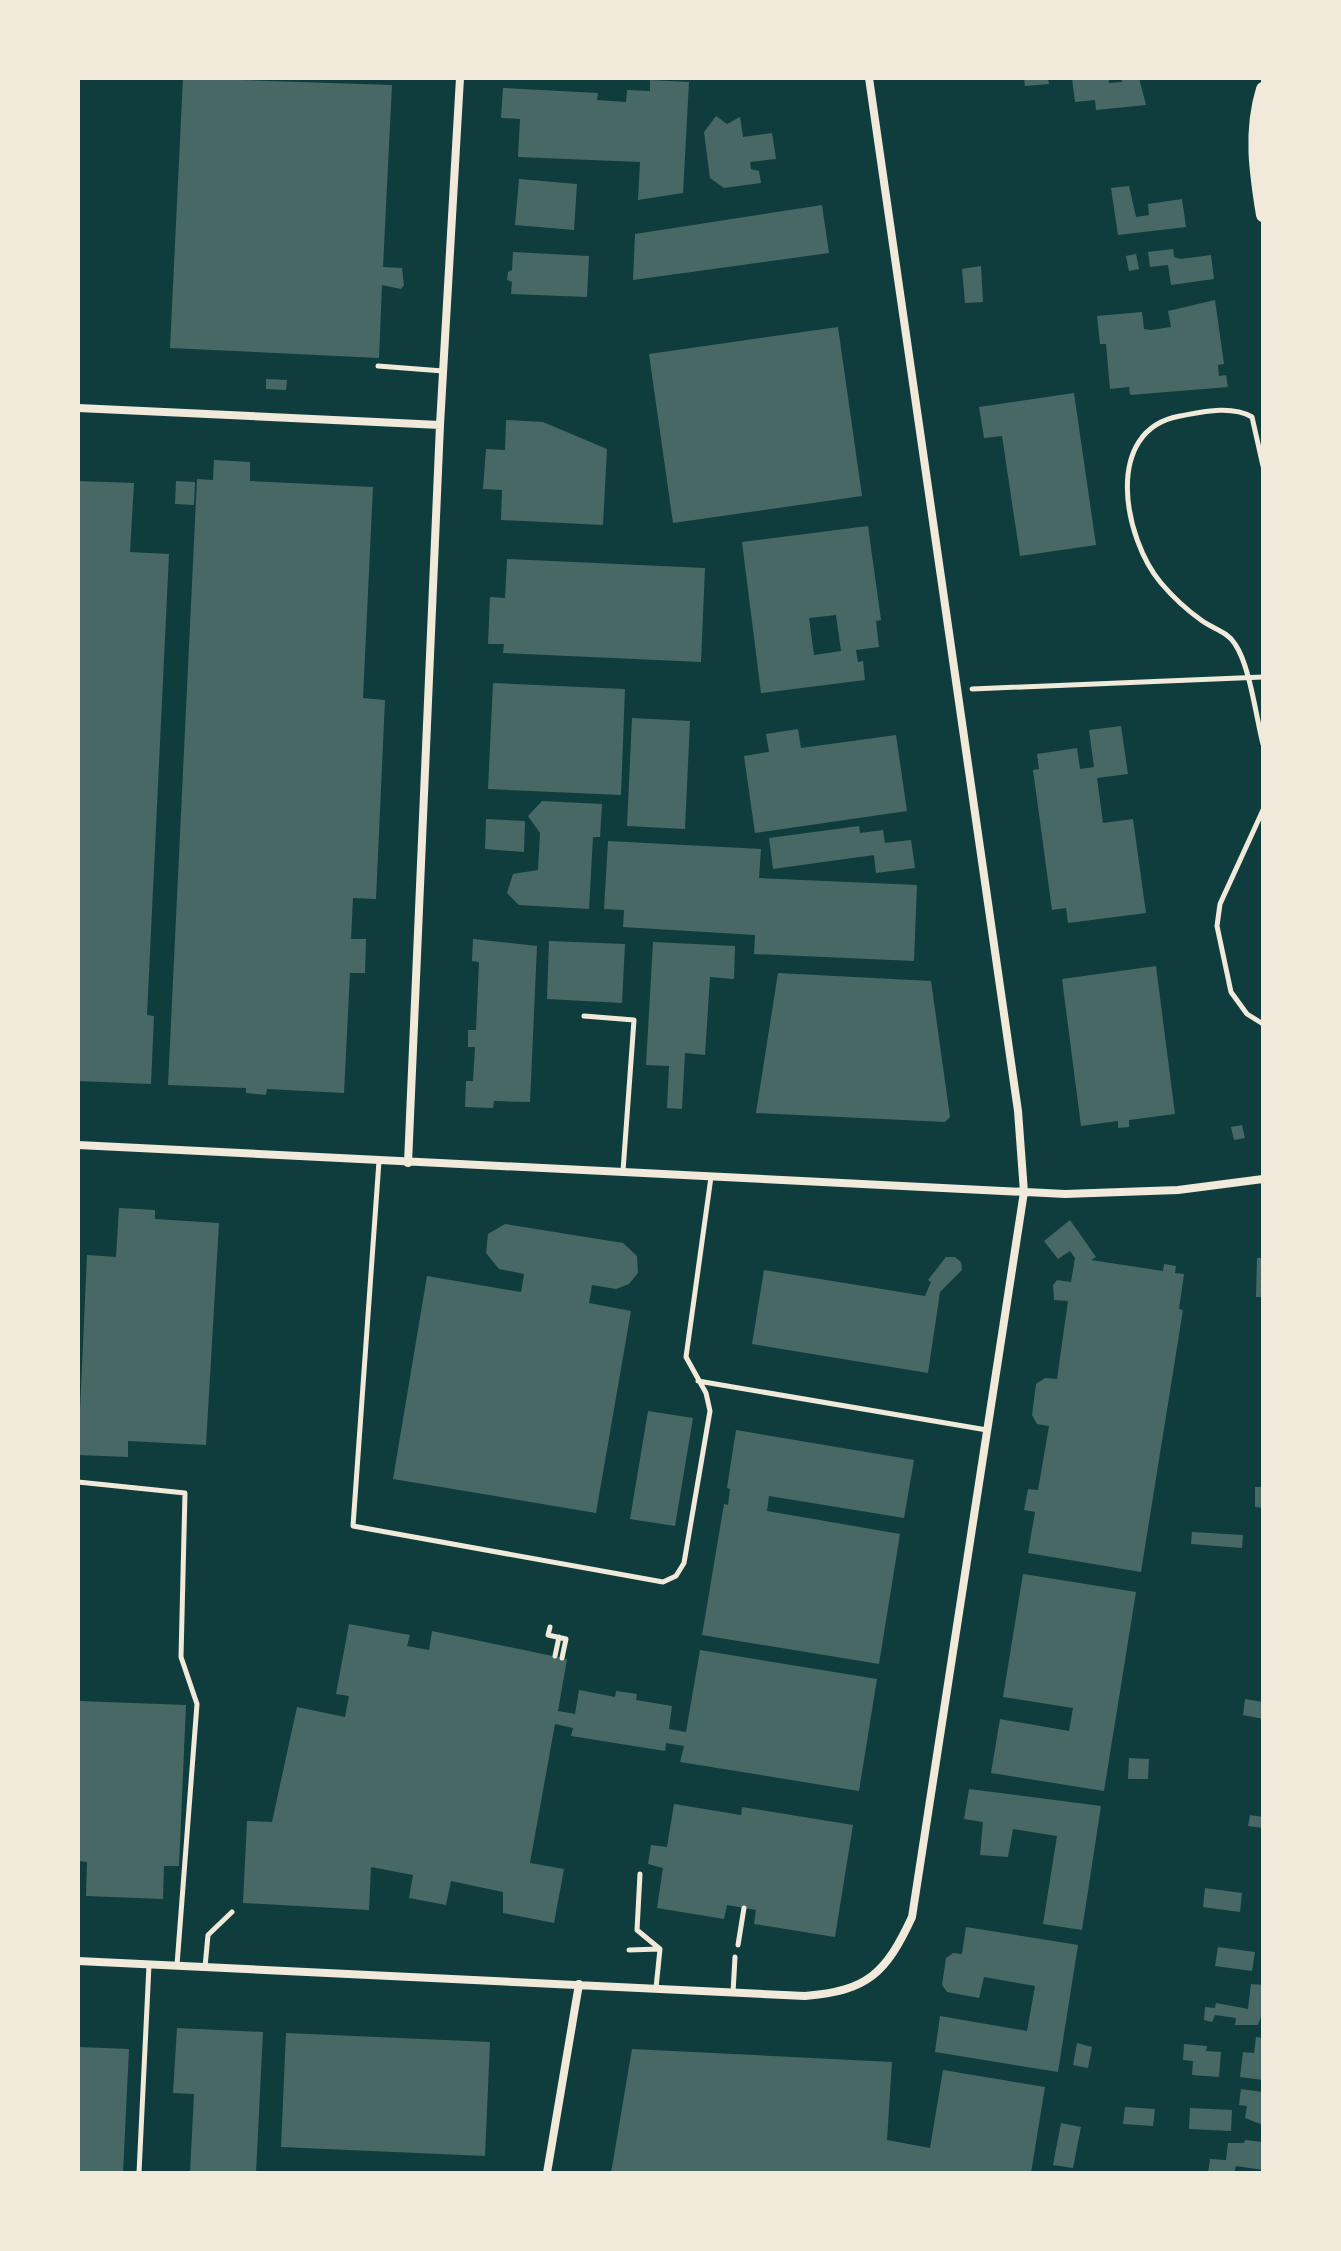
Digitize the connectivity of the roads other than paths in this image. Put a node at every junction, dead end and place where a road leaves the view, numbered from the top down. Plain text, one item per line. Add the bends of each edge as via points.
1 (460, 78) edge
2 (869, 78) edge
3 (1263, 89) edge
4 (1263, 215) edge
5 (378, 366) dead end
6 (444, 371) junction
7 (78, 408) edge
8 (440, 425) junction
9 (584, 1016) dead end
10 (78, 1145) edge
11 (379, 1161) junction
12 (408, 1163) junction
13 (623, 1172) junction
14 (1263, 1172) edge
15 (711, 1177) junction
16 (1263, 1179) edge
17 (1238, 1180) junction
18 (1024, 1192) junction
19 (698, 1381) junction
20 (988, 1431) junction
21 (78, 1482) edge
22 (640, 1874) dead end
23 (232, 1912) dead end
24 (660, 1949) junction
25 (629, 1950) dead end
26 (735, 1957) road end
27 (78, 1961) edge
28 (149, 1965) junction
29 (177, 1965) junction
30 (205, 1967) junction
31 (579, 1984) junction
32 (656, 1988) junction
33 (733, 1993) junction
34 (139, 2173) edge
35 (547, 2173) edge

1 - 6 street
2 - 18 street via 1018,1111
3 - 4 street via 1255,149
5 - 6 lane
6 - 8 street
7 - 8 street
8 - 12 street
9 - 13 lane via 634,1020
10 - 11 street
11 - 12 street
11 - 19 lane via 353,1526 670,1580 684,1563 710,1411
12 - 13 street
13 - 15 street
14 - 17 street
15 - 18 street
15 - 19 lane via 686,1349 688,1366
16 - 17 street
17 - 18 street via 1178,1190
18 - 20 street
19 - 20 lane
20 - 33 street via 912,1917 895,1954 869,1982 840,1993 805,1996
21 - 29 lane via 185,1493 181,1657 197,1704
22 - 24 lane via 637,1930
23 - 30 lane via 208,1935
24 - 25 lane
24 - 32 lane
26 - 33 lane
27 - 28 street
28 - 29 street
28 - 34 lane
29 - 30 street
30 - 31 street
31 - 32 street
31 - 35 street
32 - 33 street

